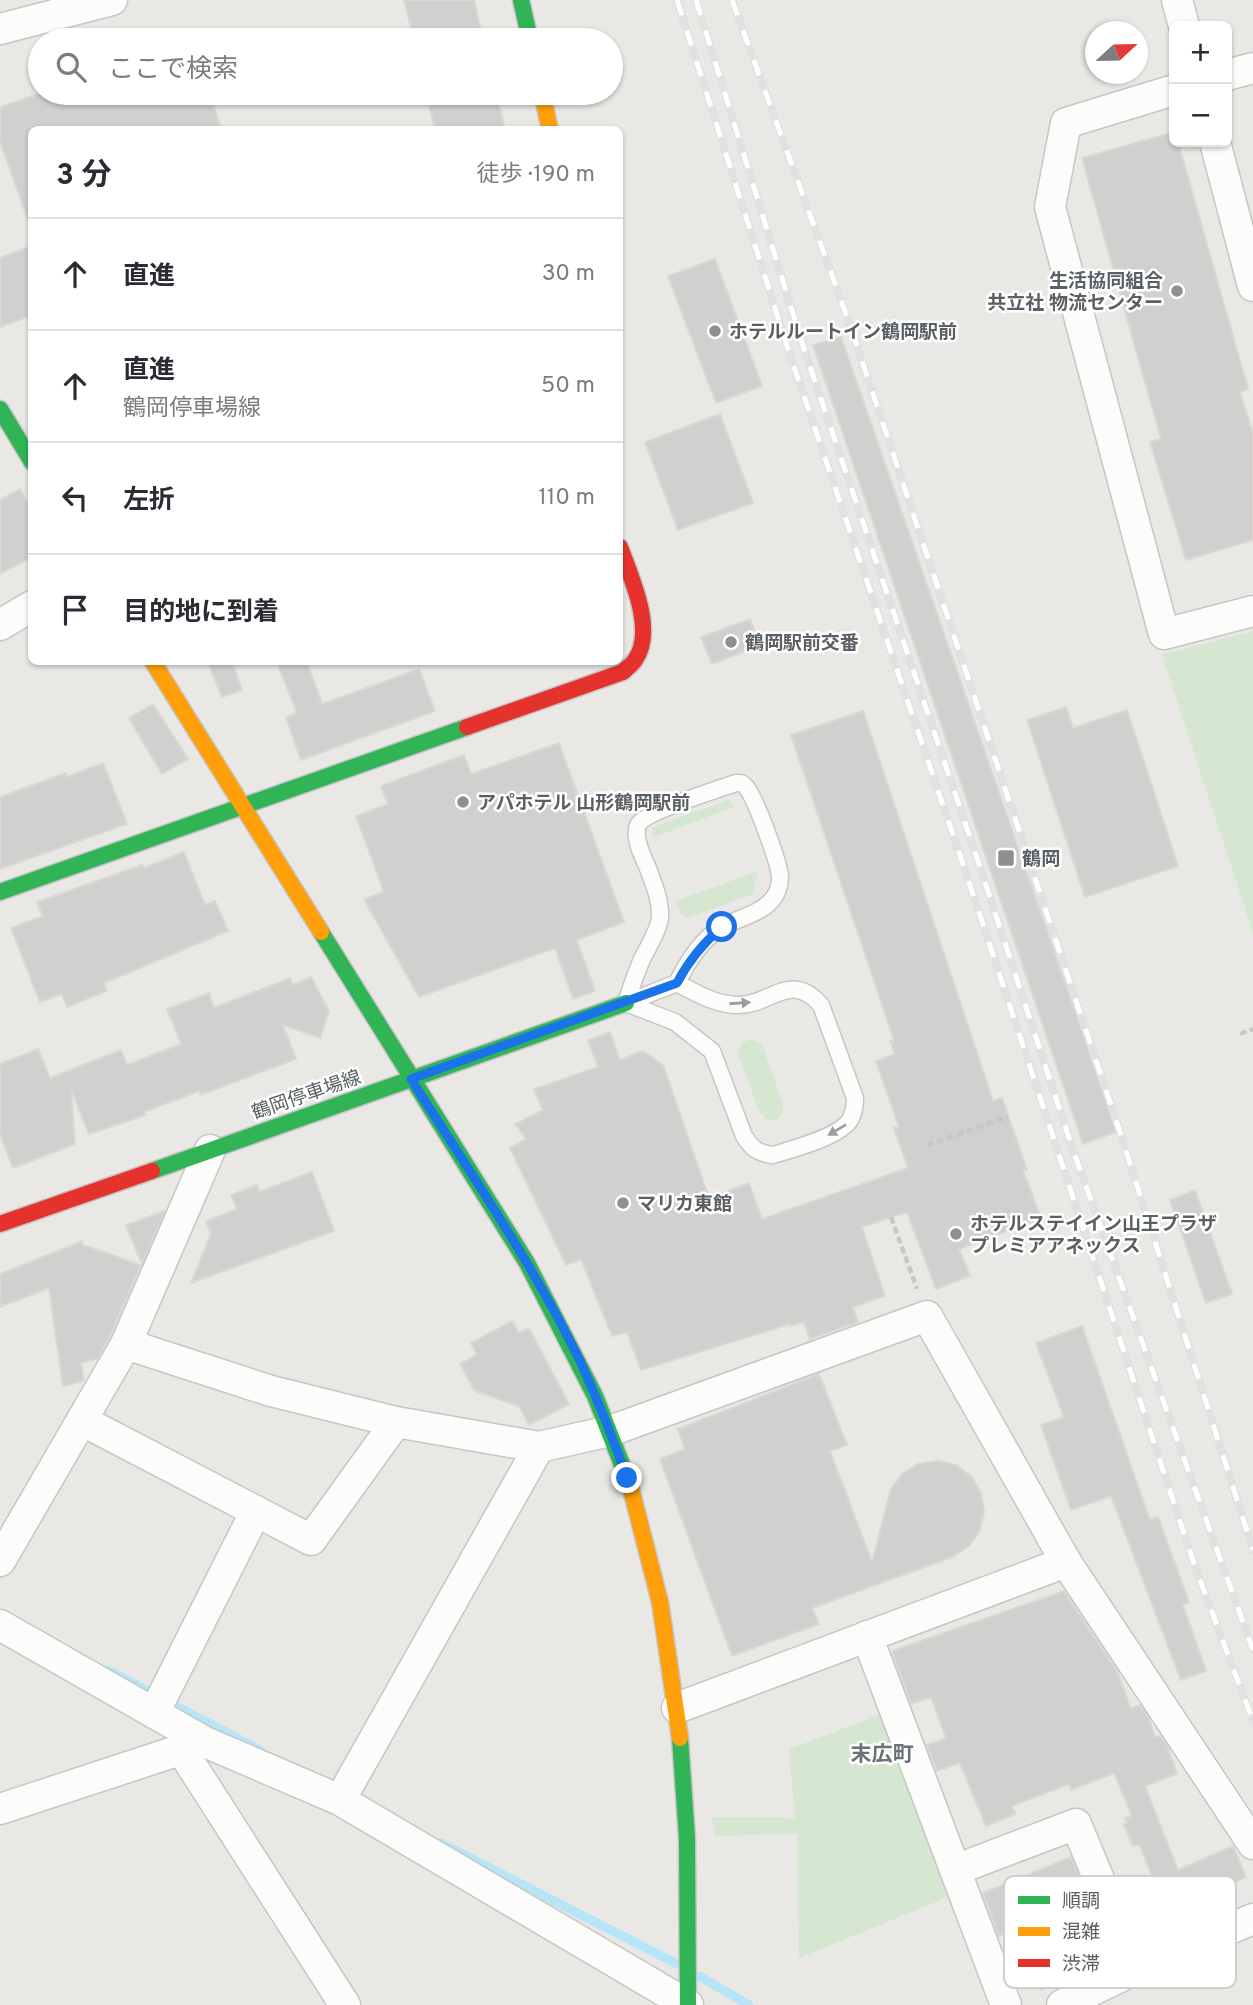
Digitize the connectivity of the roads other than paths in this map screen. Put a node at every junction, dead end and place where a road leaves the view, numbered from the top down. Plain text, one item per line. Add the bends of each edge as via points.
1 (112, 0) edge
2 (521, 0) edge
3 (1177, 0) edge
4 (1183, 21) edge
5 (527, 28) edge
6 (0, 29) edge
7 (1253, 68) edge
8 (1232, 74) edge
9 (1169, 92) edge
10 (545, 105) edge
11 (549, 126) edge
12 (1216, 147) edge
13 (1253, 286) edge
14 (0, 409) edge
15 (28, 455) edge
16 (623, 556) edge
17 (28, 608) edge
18 (1253, 611) edge
19 (0, 625) edge
20 (155, 665) edge
21 (242, 807) junction
22 (0, 892) edge
23 (677, 983) junction
24 (626, 1003) junction
25 (411, 1079) junction
26 (210, 1150) junction
27 (0, 1224) edge
28 (126, 1345) junction
29 (83, 1420) junction
30 (396, 1422) junction
31 (610, 1431) junction
32 (539, 1447) junction
33 (256, 1511) junction
34 (0, 1561) edge
35 (1066, 1562) junction
36 (0, 1625) edge
37 (867, 1636) junction
38 (677, 1708) junction
39 (154, 1713) junction
40 (193, 1745) junction
41 (340, 1800) junction
42 (0, 1809) edge
43 (1253, 1844) edge
44 (955, 1870) junction
45 (1098, 1876) edge
46 (1253, 1919) edge
47 (1236, 1926) edge
48 (1103, 1988) edge
49 (1081, 2001) edge
50 (345, 2005) edge
51 (688, 2005) edge
52 (1006, 2005) edge

1 - 6 street
2 - 5 street
3 - 4 street
7 - 8 street
9 - 18 street via 1066,123 1050,208 1164,634
10 - 11 street
12 - 13 street
14 - 15 street
16 - 21 street via 641,609 643,634 631,667
17 - 19 street
20 - 21 street
21 - 22 street
21 - 25 street
23 - 24 lane
23 - 24 lane via 703,943 722,927 761,909 778,890 778,866 754,803 741,783 661,810 639,824 640,849 657,895 660,918
23 -> 24 lane via 701,996 736,1005 790,989 813,996 821,1005 855,1098 849,1122 840,1131 773,1155 762,1154 751,1148 744,1136 712,1051 675,1022
24 - 25 street, 鶴岡停車場線
25 - 26 street, 鶴岡停車場線
25 - 31 street via 527,1263 579,1360
26 - 27 street, 鶴岡停車場線
26 - 28 street
28 - 29 street
28 - 30 street via 271,1391
29 - 33 street
29 - 34 street
30 - 32 street
30 - 33 street via 311,1540
31 - 32 street
31 - 35 street via 927,1316
31 - 38 street via 648,1549
32 - 41 street
33 - 39 street
35 - 37 street
35 - 43 street
36 - 39 street
37 - 38 street
37 - 44 street
38 - 51 street via 687,1816
39 - 40 street
40 - 41 street
40 - 42 street
40 - 50 street
41 - 51 street
44 - 45 street via 1076,1824
44 - 52 street
46 - 47 street
48 - 49 street

